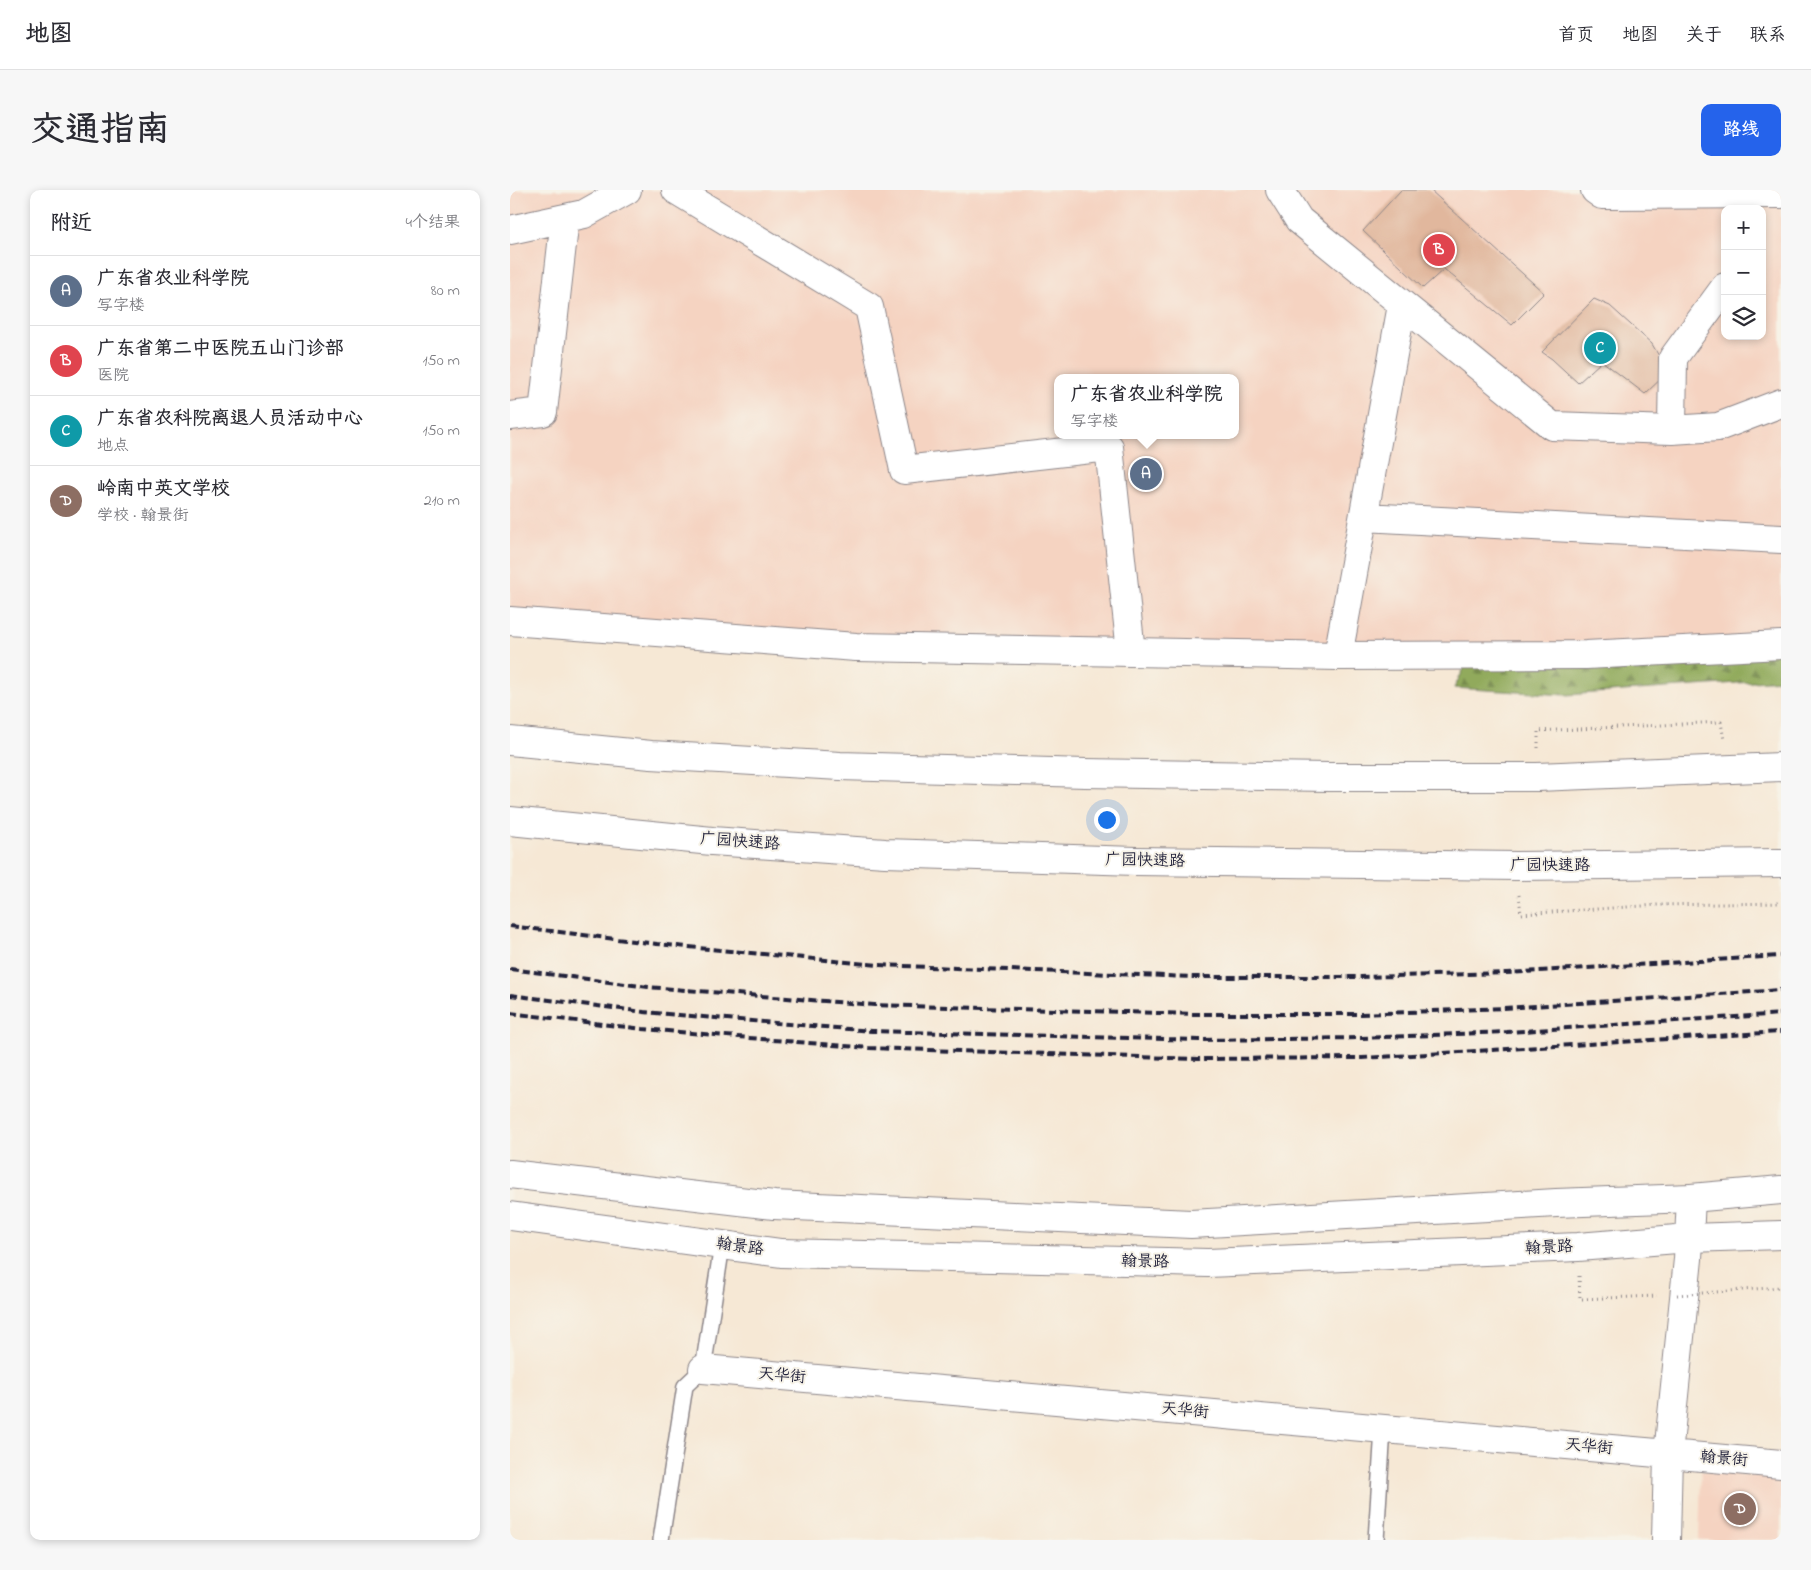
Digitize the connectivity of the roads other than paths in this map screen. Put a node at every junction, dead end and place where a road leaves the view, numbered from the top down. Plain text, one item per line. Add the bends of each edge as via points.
1 (627, 190) edge
2 (676, 190) edge
3 (1280, 190) edge
4 (1594, 190) edge
5 (1781, 194) edge
6 (1738, 202) edge
7 (565, 218) junction
8 (510, 230) edge
9 (1721, 292) edge
10 (1402, 305) junction
11 (1781, 403) edge
12 (510, 416) edge
13 (1672, 430) junction
14 (1364, 517) junction
15 (1781, 539) edge
16 (510, 621) edge
17 (1781, 644) edge
18 (1131, 652) junction
19 (1338, 656) junction
20 (510, 730) edge
21 (510, 741) edge
22 (651, 755) junction
23 (1781, 767) edge
24 (510, 821) edge
25 (1781, 863) edge
26 (510, 1174) edge
27 (1781, 1190) edge
28 (1690, 1198) junction
29 (510, 1216) edge
30 (1781, 1235) edge
31 (1689, 1238) junction
32 (722, 1245) junction
33 (703, 1369) junction
34 (1383, 1429) junction
35 (1668, 1454) junction
36 (1781, 1464) edge
37 (661, 1540) edge
38 (1376, 1540) edge
39 (1666, 1540) edge

1 - 7 main road via 584,214
2 - 18 main road via 868,307 904,470 1109,447
3 - 10 main road via 1299,220
4 - 6 main road via 1602,195
5 - 6 main road
7 - 8 main road
7 - 12 main road via 543,412
9 - 13 main road via 1673,358
10 - 13 main road via 1552,426
10 - 14 main road
11 - 13 main road via 1718,427
14 - 15 main road
14 - 19 main road
16 - 18 main road via 856,647
17 - 19 main road via 1586,654
18 - 19 main road
20 - 22 main road
21 - 22 main road
22 - 23 main road via 840,766 1329,777 1537,777
24 - 25 main road, 广园快速路 via 712,841 875,852 1126,861 1517,866
26 - 28 main road via 774,1205 1191,1224
27 - 28 main road
28 - 31 main road
29 - 32 main road, 翰景路
30 - 31 main road, 翰景路
31 - 32 main road, 翰景路 via 1578,1247 1208,1263 781,1253
31 - 35 main road
32 - 33 lane
33 - 34 main road, 天华街
33 - 37 lane via 685,1386
34 - 35 main road, 天华街
34 - 38 lane
35 - 36 main road, 翰景街
35 - 39 main road

